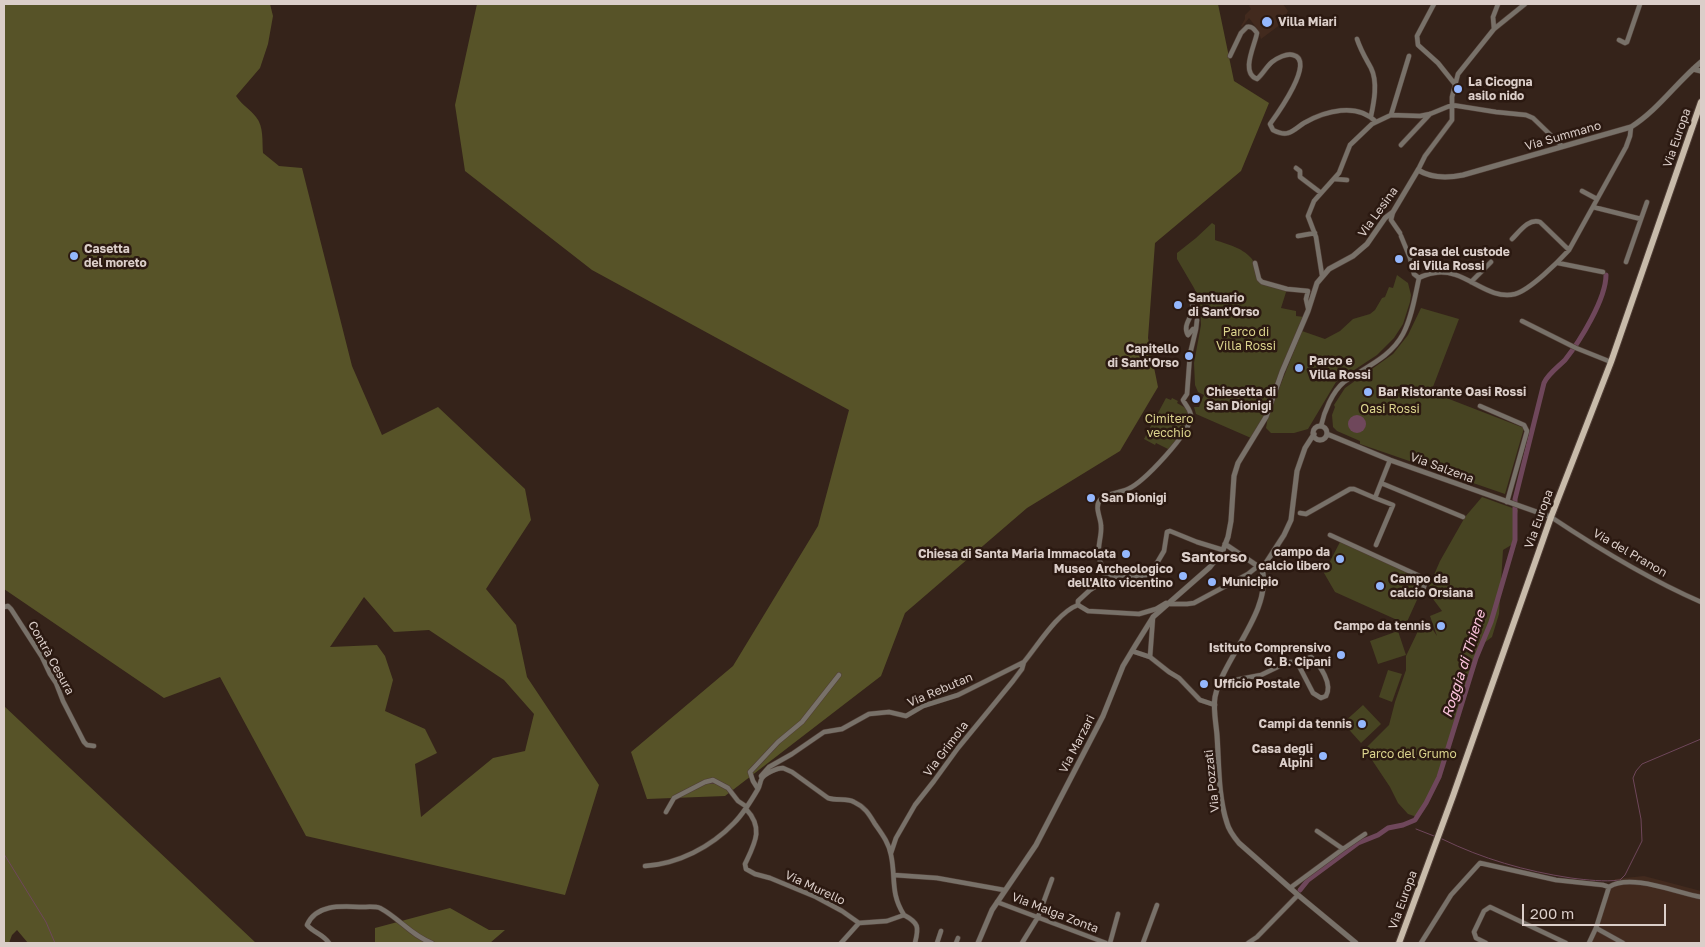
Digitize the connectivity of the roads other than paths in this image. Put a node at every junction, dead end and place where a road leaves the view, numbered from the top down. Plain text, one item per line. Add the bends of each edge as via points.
1 (1434, 4) edge
2 (1498, 4) edge
3 (1525, 4) edge
4 (1640, 4) edge
5 (1494, 29) junction
6 (1357, 39) dead end
7 (1619, 40) dead end
8 (1230, 56) dead end
9 (1409, 56) dead end
10 (1701, 62) edge
11 (1693, 69) junction
12 (1701, 71) edge
13 (1454, 83) junction
14 (1701, 102) edge
15 (1452, 105) junction
16 (1430, 114) junction
17 (1391, 115) junction
18 (1371, 116) junction
19 (1376, 122) junction
20 (1630, 127) junction
21 (1401, 146) dead end
22 (1562, 146) junction
23 (1296, 168) dead end
24 (1418, 170) junction
25 (1335, 179) junction
26 (1347, 180) dead end
27 (1582, 191) dead end
28 (1321, 194) junction
29 (1597, 199) junction
30 (1647, 202) dead end
31 (1593, 207) junction
32 (1393, 212) junction
33 (1641, 219) junction
34 (1315, 233) junction
35 (1298, 236) dead end
36 (1512, 238) dead end
37 (1569, 250) junction
38 (1491, 262) dead end
39 (1626, 262) dead end
40 (1558, 263) junction
41 (1255, 264) dead end
42 (1603, 272) dead end
43 (1322, 275) junction
44 (1419, 278) junction
45 (1471, 282) junction
46 (1190, 296) dead end
47 (1308, 308) junction
48 (1197, 320) dead end
49 (1522, 322) dead end
50 (1196, 329) junction
51 (1611, 362) junction
52 (1480, 406) dead end
53 (1321, 426) junction
54 (1314, 434) junction
55 (1327, 434) junction
56 (1320, 439) junction
57 (1304, 450) junction
58 (1390, 460) junction
59 (1381, 483) junction
60 (1375, 498) junction
61 (1509, 503) junction
62 (1300, 513) dead end
63 (1463, 517) dead end
64 (1551, 518) junction
65 (1330, 534) dead end
66 (1376, 545) dead end
67 (1224, 547) junction
68 (1260, 568) junction
69 (1104, 571) junction
70 (1423, 590) dead end
71 (1178, 596) junction
72 (1701, 602) edge
73 (1170, 604) junction
74 (1078, 605) junction
75 (4, 607) edge
76 (1154, 617) junction
77 (1132, 651) junction
78 (1150, 657) junction
79 (1024, 662) junction
80 (1297, 662) junction
81 (839, 675) dead end
82 (1220, 683) junction
83 (1215, 705) junction
84 (94, 746) dead end
85 (762, 778) junction
86 (758, 789) junction
87 (746, 808) junction
88 (666, 812) dead end
89 (1317, 832) dead end
90 (1365, 834) dead end
91 (1344, 849) junction
92 (891, 853) junction
93 (645, 866) dead end
94 (894, 875) junction
95 (1052, 879) dead end
96 (1609, 887) junction
97 (1290, 888) junction
98 (1004, 890) junction
99 (1298, 895) junction
100 (1701, 897) edge
101 (996, 902) junction
102 (1158, 905) dead end
103 (904, 914) junction
104 (1118, 914) dead end
105 (1038, 917) junction
106 (859, 923) junction
107 (1596, 928) junction
108 (941, 931) dead end
109 (329, 943) edge
110 (432, 943) edge
111 (841, 943) edge
112 (915, 943) edge
113 (937, 943) edge
114 (978, 943) edge
115 (1022, 943) edge
116 (1106, 943) edge
117 (1110, 943) edge
118 (1143, 943) edge
119 (1248, 943) edge
120 (1356, 943) edge
121 (1399, 943) edge
122 (1421, 943) edge
123 (1486, 943) edge
124 (1566, 943) edge
125 (1589, 943) edge
126 (1623, 943) edge

1 - 13 street via 1417,36 1418,45
2 - 5 street via 1493,17
3 - 5 street
4 - 7 street via 1627,42
5 - 13 street
6 - 18 street via 1373,74
8 - 18 street via 1241,33 1249,26 1257,33 1249,66 1253,78 1257,80 1279,58 1290,54 1301,60 1301,69 1287,99 1270,124 1280,133 1288,134 1318,116 1336,111
9 - 17 street
10 - 11 street, Via Summano
11 - 12 street
11 - 20 street, Via Summano via 1643,120
13 - 15 street
14 - 51 main road, Via Europa
15 - 16 street
15 - 22 street via 1526,115
15 - 24 street via 1452,120
16 - 17 street
16 - 21 street
17 - 19 street
18 - 19 street
19 - 25 street via 1350,144
20 - 22 street, Via Summano
20 - 29 street via 1626,147
22 - 24 street, Via Summano via 1453,177 1428,175
23 - 28 street via 1300,171 1300,178
24 - 32 street, Via Lesina
25 - 26 street
25 - 28 street
27 - 29 street
28 - 34 street via 1308,216
29 - 31 street
30 - 33 street
31 - 33 street
31 - 37 street
32 - 43 street, Via Lesina via 1367,244
32 - 44 street via 1392,223 1401,234 1414,274
33 - 39 street
34 - 35 street
34 - 43 street
36 - 37 street via 1536,220
37 - 40 street
38 - 45 street
40 - 42 street
40 - 45 street via 1513,294 1495,293
41 - 47 street via 1262,282 1308,291
43 - 47 street
44 - 45 street via 1445,271
44 - 53 street via 1403,334 1378,362 1343,383 1323,416
46 - 50 street via 1193,307 1187,323 1188,336
47 - 67 street via 1266,417 1238,463 1231,521
48 - 50 street
49 - 51 street
50 - 69 street via 1190,354 1187,394 1183,400 1191,417 1186,431 1141,481 1100,499 1098,504 1101,524 1098,556
51 - 64 main road, Via Europa
52 - 61 street via 1524,425 1527,431
53 - 54 street via 1315,428
53 - 55 street via 1326,428
54 - 56 street
54 - 57 street
55 - 56 street
55 - 58 street, Via Salzena
56 - 57 street
57 - 68 street via 1297,470 1292,520
58 - 59 street
58 - 61 street, Via Salzena
59 - 60 street
59 - 63 street
60 - 62 street via 1350,489 1306,514
60 - 66 street via 1393,505
61 - 64 street, Via Salzena
64 - 72 street, Via del Pranon via 1611,557
64 - 121 main road, Via Europa
65 - 70 street via 1424,578
67 - 68 street
67 - 69 street via 1197,542 1170,531 1166,532 1164,551 1150,573 1142,577 1115,577
67 - 71 street, Via Marzari via 1210,567
68 - 73 street via 1194,603
68 - 82 street, Via Pozzati via 1264,578 1256,612
69 - 74 street, Via Grimola via 1101,583 1078,601
71 - 73 street, Via Marzari
71 - 74 street via 1156,609 1139,614 1088,611
73 - 76 street, Via Marzari
74 - 79 street, Via Grimola via 1057,620
75 - 84 street, Contrà Cesura via 11,609 42,657 84,742
76 - 77 street, Via Marzari
76 - 78 street
77 - 78 street
77 - 98 street, Via Marzari via 1103,716 1036,845
78 - 83 street via 1179,678 1200,700
79 - 85 street, Via Rebutan via 958,695 923,706 906,716 889,712 869,714 842,729 824,732 765,770
79 - 92 street, Via Grimola via 1013,681 914,805
80 - 80 street via 1313,693 1321,698 1326,696 1328,684 1316,662 1307,657
80 - 82 street via 1288,662 1261,675
81 - 86 street via 802,722 750,772
82 - 83 street, Via Pozzati
83 - 97 street, Via Pozzati via 1227,824 1239,843
85 - 86 street
85 - 92 street via 783,768 828,798 852,800 866,809
86 - 87 street
87 - 88 street via 728,788 713,780 674,798
87 - 93 street via 734,824 698,851 669,863
87 - 106 street, Via Murello via 757,827 746,869 816,897
89 - 91 street
90 - 91 street
91 - 97 street
92 - 94 street
94 - 98 street via 937,878
94 - 103 street via 897,905
95 - 105 street
96 - 100 street via 1638,882
96 - 107 street
96 - 122 street via 1556,880 1480,863 1451,895
97 - 99 street, Via Pozzati
98 - 101 street, Via Marzari
99 - 119 street
99 - 120 street, Via Pozzati
101 - 105 street, Via Malga Zonta
101 - 114 street, Via Marzari
102 - 118 street
103 - 106 street via 887,921
103 - 112 street via 916,924
104 - 117 street
105 - 115 street
105 - 116 street, Via Malga Zonta
106 - 111 street
107 - 125 street
107 - 126 street
108 - 113 street
109 - 110 street via 322,934 312,931 307,925 311,916 323,909 342,906 378,907
123 - 124 street via 1476,938 1474,932 1484,911 1490,908

